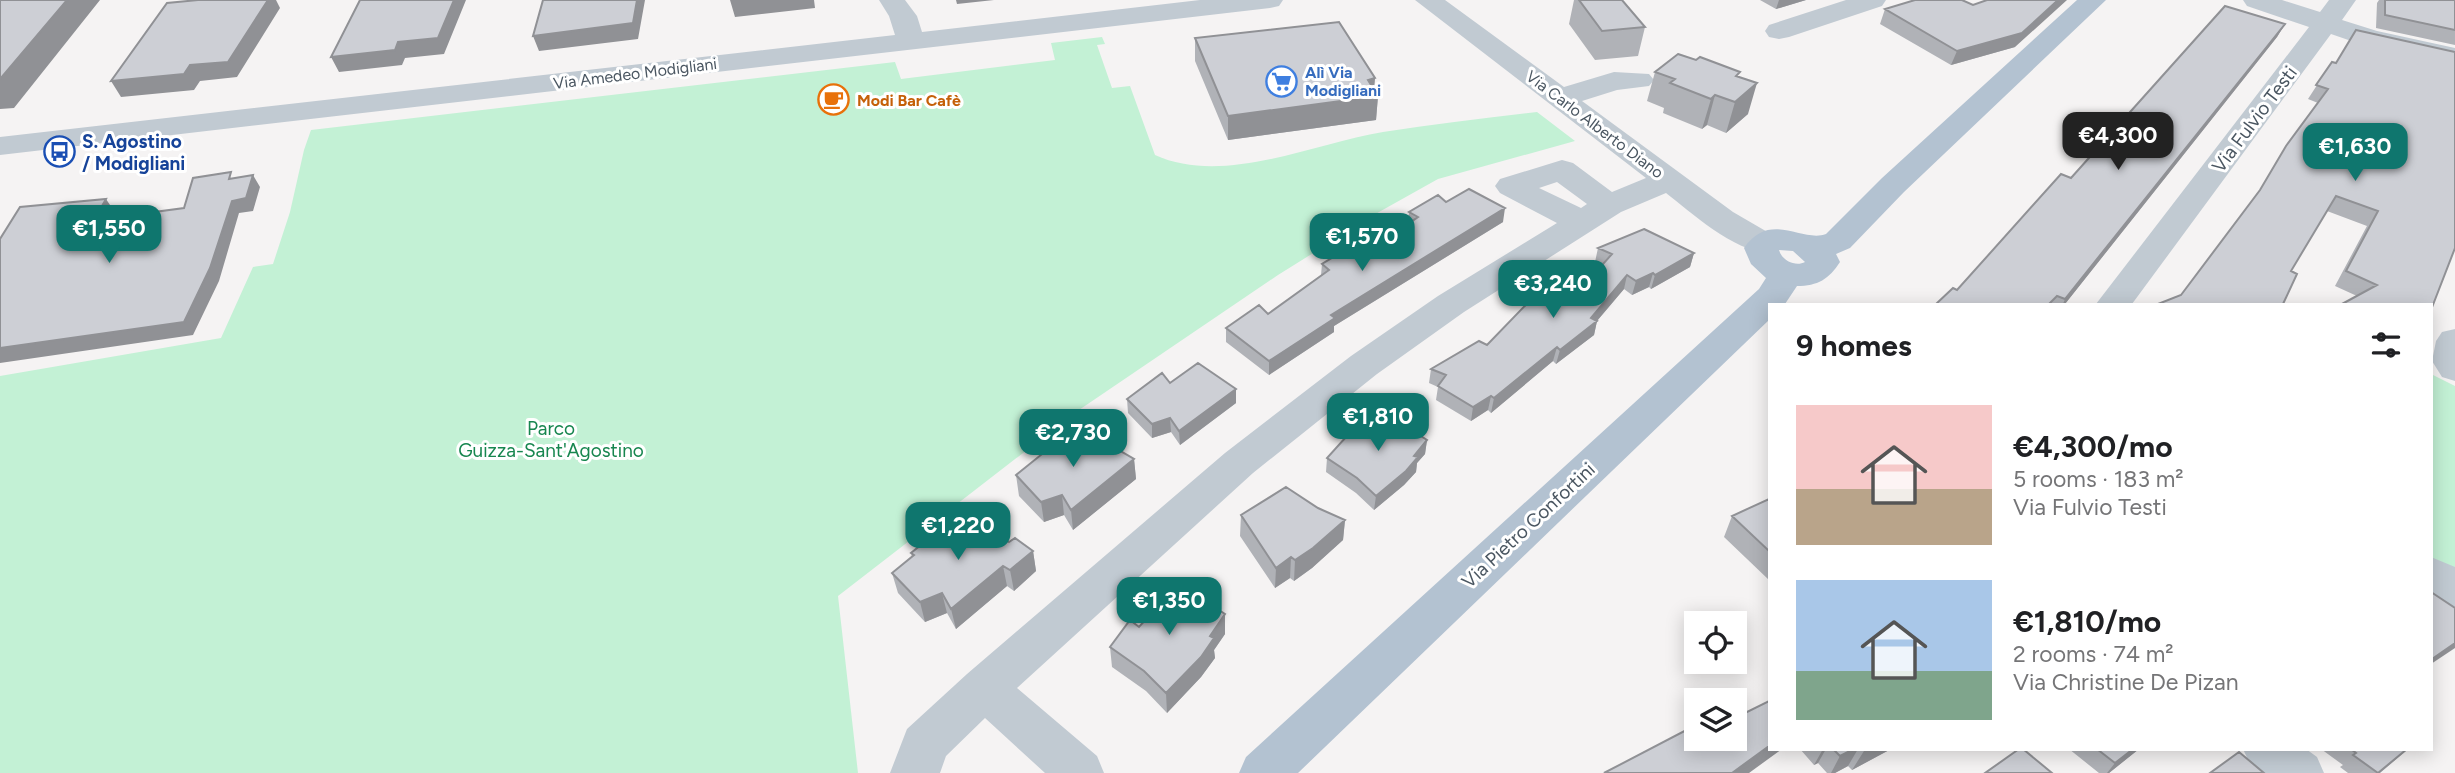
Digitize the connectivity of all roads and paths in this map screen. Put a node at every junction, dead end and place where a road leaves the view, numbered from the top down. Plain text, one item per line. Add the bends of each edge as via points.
1 (892, 0) edge
2 (1270, 0) edge
3 (1428, 0) edge
4 (1872, 0) edge
5 (2093, 0) edge
6 (2256, 0) edge
7 (2334, 11) edge
8 (1779, 31) dead end
9 (911, 41) junction
10 (2455, 57) edge
11 (1639, 79) dead end
12 (1560, 98) junction
13 (0, 146) edge
14 (1669, 180) junction
15 (1789, 256) junction
16 (2115, 303) edge
17 (2455, 341) edge
18 (2455, 368) edge
19 (2433, 575) edge
20 (2455, 590) edge
21 (984, 688) junction
22 (2271, 751) edge
23 (1079, 772) edge
24 (915, 773) edge
25 (1264, 773) edge
26 (2299, 773) edge

1 - 9 street
2 - 9 street, Via Amedeo Modigliani
3 - 12 street, Via Carlo Alberto Diano
4 - 8 street
5 - 15 main road via 1838,241
6 - 7 street
7 - 10 street via 2370,38
7 - 16 street, Via Fulvio Testi
9 - 13 street, Via Amedeo Modigliani
11 - 12 street via 1614,81
12 - 14 street, Via Carlo Alberto Diano
14 - 15 street, Via Carlo Alberto Diano via 1721,219
14 - 21 street via 1595,214 1451,304 1354,373 1239,463
15 - 25 main road, Via Pietro Confortini via 1767,302
17 - 18 street via 2451,360
19 - 20 street
21 - 23 street
21 - 24 street via 925,744
22 - 26 street

